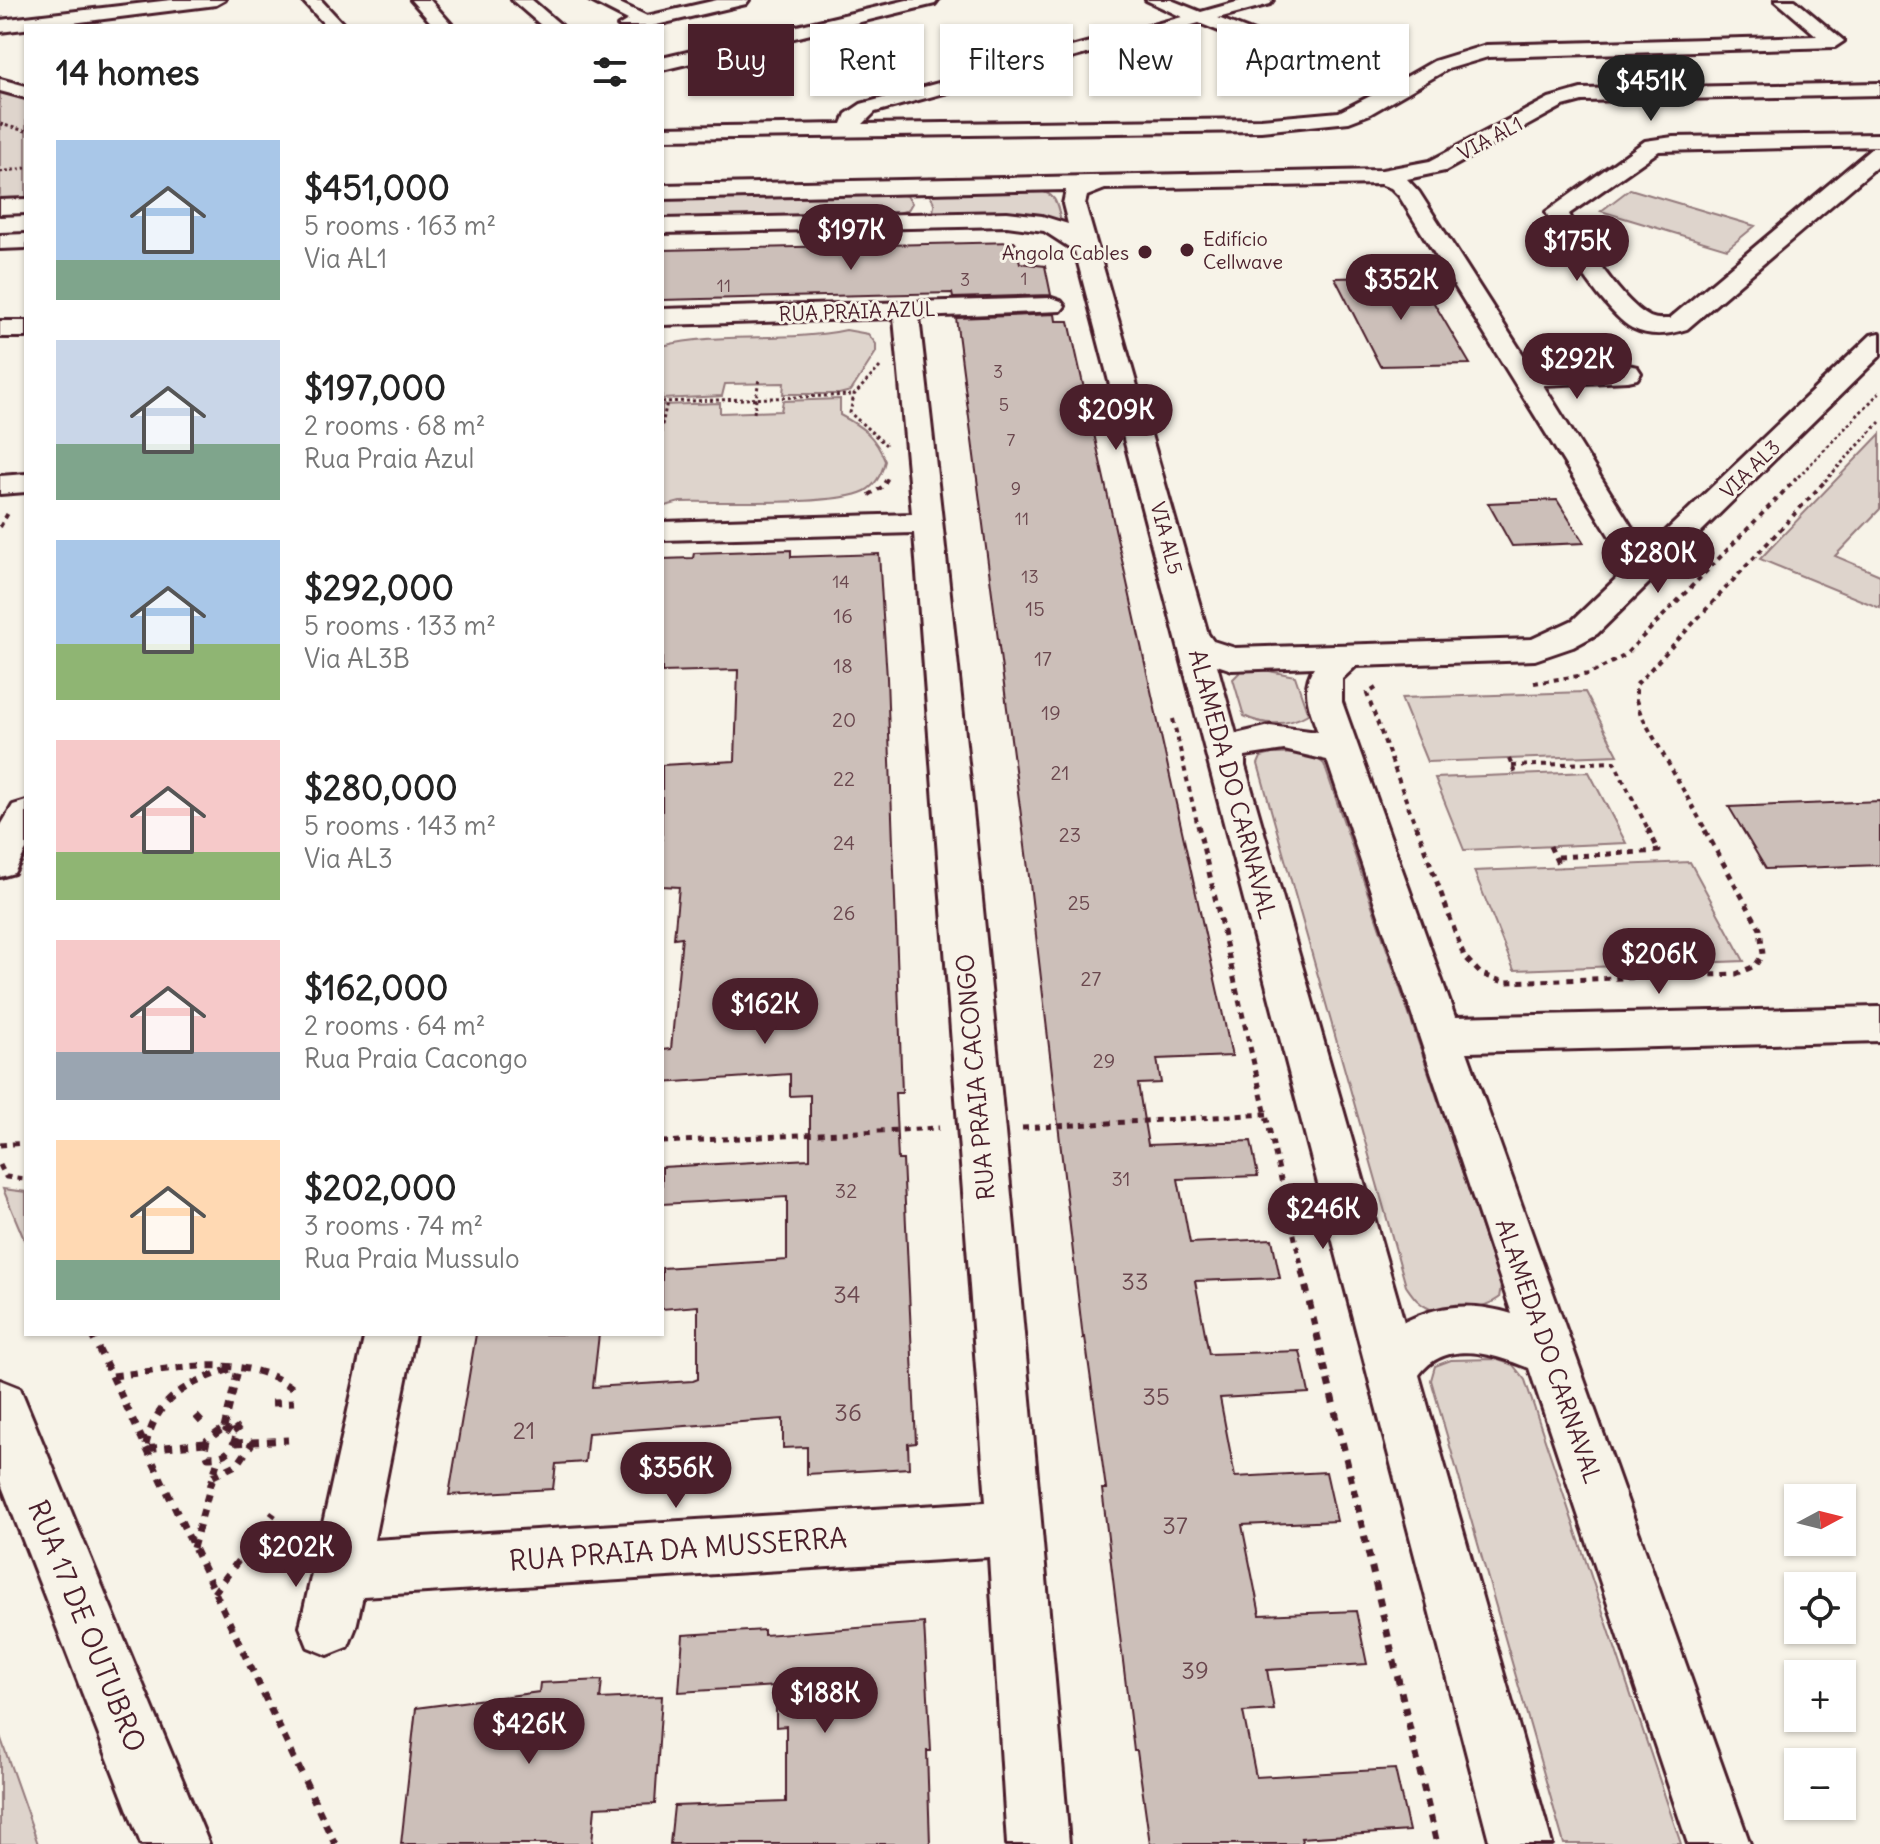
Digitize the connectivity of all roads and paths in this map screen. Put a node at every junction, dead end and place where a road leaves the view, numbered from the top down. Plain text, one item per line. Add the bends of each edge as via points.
1 (216, 0) edge
2 (311, 0) edge
3 (420, 0) edge
4 (521, 0) edge
5 (598, 0) edge
6 (929, 0) edge
7 (1155, 0) edge
8 (1264, 0) edge
9 (1784, 0) edge
10 (728, 1) edge
11 (1199, 19) junction
12 (646, 22) junction
13 (334, 24) edge
14 (442, 24) edge
15 (551, 24) edge
16 (636, 24) edge
17 (0, 26) edge
18 (1217, 26) edge
19 (664, 64) edge
20 (1409, 82) edge
21 (0, 85) edge
22 (1879, 89) edge
23 (24, 91) edge
24 (1385, 96) edge
25 (24, 107) edge
26 (0, 108) edge
27 (0, 124) edge
28 (24, 130) edge
29 (664, 133) edge
30 (853, 138) junction
31 (1880, 140) edge
32 (1880, 153) edge
33 (24, 168) edge
34 (0, 172) edge
35 (1382, 177) junction
36 (864, 184) junction
37 (1099, 184) junction
38 (664, 192) edge
39 (24, 206) edge
40 (0, 207) edge
41 (890, 222) junction
42 (664, 226) edge
43 (24, 241) edge
44 (0, 242) edge
45 (1089, 252) junction
46 (1052, 306) dead end
47 (906, 310) junction
48 (664, 317) edge
49 (0, 329) edge
50 (24, 329) edge
51 (1880, 341) edge
52 (885, 357) dead end
53 (1628, 373) dead end
54 (759, 378) dead end
55 (1524, 378) junction
56 (1880, 392) edge
57 (854, 395) junction
58 (756, 398) junction
59 (664, 402) edge
60 (754, 413) dead end
61 (1880, 422) edge
62 (887, 448) dead end
63 (890, 476) dead end
64 (24, 483) edge
65 (0, 485) edge
66 (860, 498) dead end
67 (928, 523) junction
68 (664, 531) edge
69 (1640, 575) junction
70 (1194, 639) junction
71 (1348, 655) junction
72 (1529, 683) dead end
73 (1382, 688) dead end
74 (1172, 713) dead end
75 (1342, 752) junction
76 (1509, 759) dead end
77 (1228, 764) junction
78 (1512, 766) junction
79 (1516, 775) dead end
80 (24, 818) edge
81 (1550, 846) dead end
82 (1558, 857) dead end
83 (0, 863) edge
84 (1560, 868) dead end
85 (1880, 1024) edge
86 (1440, 1035) junction
87 (1267, 1114) junction
88 (940, 1128) dead end
89 (1021, 1128) dead end
90 (664, 1142) edge
91 (24, 1143) edge
92 (0, 1145) edge
93 (0, 1165) edge
94 (24, 1179) edge
95 (92, 1336) edge
96 (390, 1336) edge
97 (1550, 1352) junction
98 (239, 1366) junction
99 (1392, 1370) junction
100 (112, 1376) junction
101 (296, 1391) dead end
102 (294, 1402) dead end
103 (272, 1403) dead end
104 (0, 1408) edge
105 (196, 1416) dead end
106 (245, 1423) dead end
107 (206, 1427) dead end
108 (224, 1428) junction
109 (233, 1432) junction
110 (288, 1440) dead end
111 (253, 1442) junction
112 (205, 1443) junction
113 (235, 1443) junction
114 (145, 1449) junction
115 (218, 1459) junction
116 (213, 1476) junction
117 (274, 1513) dead end
118 (1015, 1528) junction
119 (193, 1549) junction
120 (341, 1570) junction
121 (214, 1593) junction
122 (328, 1627) dead end
123 (175, 1844) edge
124 (335, 1844) edge
125 (1038, 1844) edge
126 (1437, 1844) edge
127 (1521, 1844) edge
128 (1719, 1844) edge

1 - 17 street
2 - 13 street
3 - 14 street
4 - 15 street
5 - 12 street
6 - 19 street
7 - 11 street
8 - 11 street
9 - 20 street via 1843,41 1486,51
10 - 12 street
11 - 18 street
11 - 30 street via 868,108 853,118
12 - 16 street
21 - 23 street
22 - 35 street, VIA AL1 via 1581,95 1556,102 1437,166
24 - 30 street via 1352,115 1306,123
25 - 26 street
27 - 28 path
29 - 30 street
31 - 32 street via 1653,146 1557,212 1627,312 1648,325 1669,327
33 - 34 path
35 - 37 street, VIA AL1
35 - 55 street via 1408,192
36 - 37 street, VIA AL1
36 - 38 street
36 - 41 street via 917,196 925,204 912,218
37 - 45 street, VIA AL5 via 1073,196
39 - 40 street
41 - 42 street
41 - 45 street via 1023,220 1075,235
43 - 44 street
45 - 70 street, VIA AL5
46 - 47 street, RUA PRAIA AZUL
47 - 48 street, RUA PRAIA AZUL
47 - 67 street, RUA PRAIA CACONGO
49 - 50 street
51 - 69 street, VIA AL3
52 - 57 path
53 - 55 street
54 - 58 path
55 - 69 street via 1627,540
56 - 72 path via 1624,656 1590,674
57 - 58 path
57 - 62 path via 850,413
58 - 59 path
58 - 60 path
61 - 73 path via 1636,685 1641,715 1760,929 1763,954 1755,966 1736,974 1486,979 1464,956 1369,702 1367,694
63 - 66 path via 882,487
64 - 65 street
67 - 68 street
67 - 118 street, RUA PRAIA CACONGO
69 - 71 street, VIA AL3 via 1585,627 1535,649
70 - 71 street, ALAMEDA DO CARNAVAL via 1201,648 1232,659
70 - 77 street, ALAMEDA DO CARNAVAL
71 - 75 street, ALAMEDA DO CARNAVAL via 1323,680
74 - 87 path
75 - 77 street via 1281,737 1247,741 1227,750
75 - 86 street, ALAMEDA DO CARNAVAL
76 - 78 path
77 - 99 street, ALAMEDA DO CARNAVAL
78 - 79 path
78 - 82 path via 1614,762 1659,851
80 - 83 street
81 - 84 path
85 - 86 street
86 - 97 street, ALAMEDA DO CARNAVAL
87 - 89 path
87 - 126 path
88 - 90 path
91 - 92 path
93 - 94 path via 6,1177
95 - 100 path
96 - 120 street
97 - 99 street via 1480,1329 1442,1332 1417,1341
97 - 128 street, ALAMEDA DO CARNAVAL
98 - 100 path
98 - 101 path via 269,1371
98 - 108 path
98 - 114 path via 201,1379 174,1397 152,1421
99 - 127 street, ALAMEDA DO CARNAVAL
100 - 114 path
102 - 103 path
104 - 123 main road, RUA 17 DE OUTUBRO
105 - 107 path
106 - 109 path
108 - 109 path
108 - 112 path
109 - 113 path
110 - 111 path
111 - 113 path
111 - 116 path via 235,1467
112 - 114 path
112 - 115 path via 208,1457
113 - 115 path
114 - 119 path
115 - 116 path
116 - 119 path
117 - 121 path
118 - 120 street, RUA PRAIA DA MUSSERRA
118 - 125 street, RUA PRAIA CACONGO
119 - 121 path
120 - 122 street
121 - 124 path

